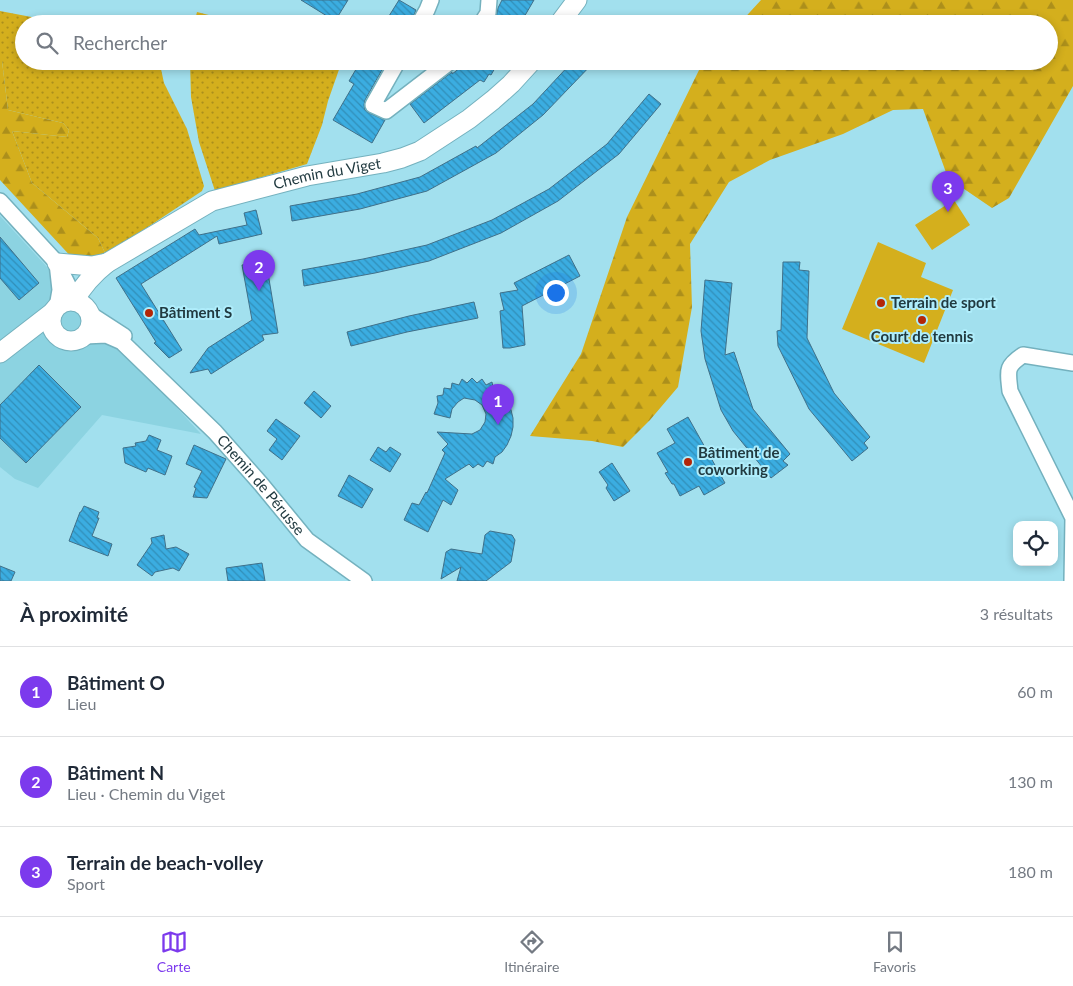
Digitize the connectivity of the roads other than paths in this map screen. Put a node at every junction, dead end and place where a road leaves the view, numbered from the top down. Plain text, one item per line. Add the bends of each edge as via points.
1 (430, 0) edge
2 (489, 0) edge
3 (577, 0) edge
4 (424, 15) edge
5 (487, 15) edge
6 (566, 15) edge
7 (393, 70) edge
8 (439, 70) edge
9 (524, 70) edge
10 (0, 201) edge
11 (57, 263) junction
12 (107, 263) junction
13 (72, 307) junction
14 (57, 335) junction
15 (85, 336) junction
16 (20, 338) junction
17 (0, 353) edge
18 (1073, 363) edge
19 (163, 381) junction
20 (364, 581) edge
21 (1072, 581) edge

1 - 4 street
2 - 5 street
3 - 6 street
7 - 8 street via 373,105 386,111
9 - 12 street, Chemin du Viget via 481,109 420,151 383,163 306,176 212,201
10 - 11 street
11 - 12 street via 92,266
11 - 13 street via 70,289
12 - 13 street via 92,275
13 - 14 street via 51,318
13 - 15 street via 91,318
13 - 16 street
13 - 19 street, Chemin de Pérusse via 124,336
14 - 15 street via 68,341
14 - 16 street
15 - 19 street, Chemin de Pérusse via 106,335 122,342
16 - 17 street
18 - 21 street via 1023,355 1013,361 1008,370 1010,390 1073,518
19 - 20 street, Chemin de Pérusse via 214,432 307,540

